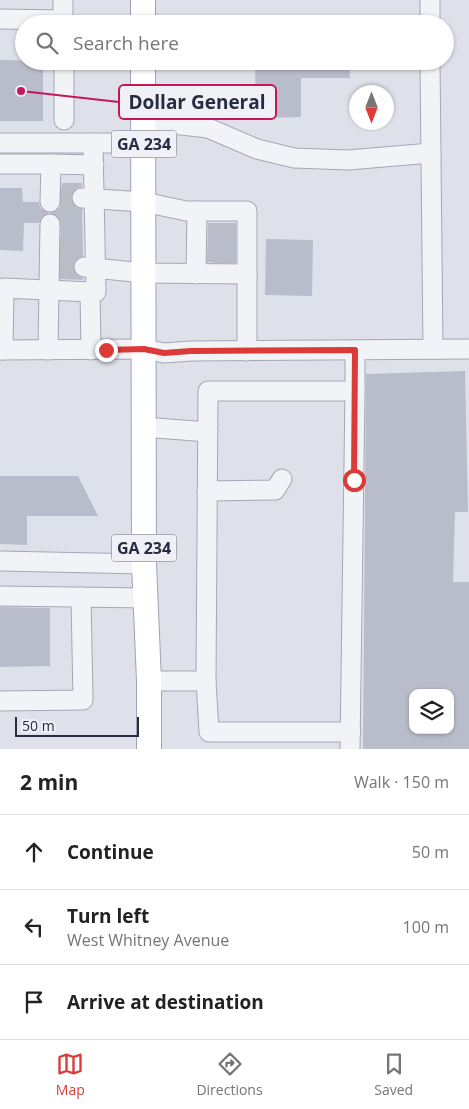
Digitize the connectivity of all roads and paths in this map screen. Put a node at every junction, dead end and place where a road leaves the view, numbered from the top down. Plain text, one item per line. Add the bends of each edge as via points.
1 (63, 0) edge
2 (143, 0) edge
3 (430, 0) edge
4 (63, 15) edge
5 (143, 15) edge
6 (430, 15) edge
7 (0, 19) edge
8 (15, 20) edge
9 (64, 70) edge
10 (143, 70) edge
11 (430, 70) edge
12 (64, 120) dead end
13 (144, 133) junction
14 (0, 143) edge
15 (93, 144) junction
16 (431, 152) junction
17 (1, 164) dead end
18 (51, 164) junction
19 (94, 165) junction
20 (88, 198) junction
21 (53, 199) dead end
22 (144, 202) junction
23 (197, 211) junction
24 (50, 224) dead end
25 (89, 267) junction
26 (144, 274) junction
27 (196, 274) junction
28 (247, 274) junction
29 (49, 289) junction
30 (90, 292) junction
31 (144, 349) junction
32 (469, 349) edge
33 (1, 350) edge
34 (48, 350) junction
35 (91, 350) junction
36 (246, 350) junction
37 (355, 350) junction
38 (433, 350) junction
39 (356, 391) junction
40 (143, 427) junction
41 (208, 432) junction
42 (282, 479) dead end
43 (207, 491) junction
44 (0, 561) edge
45 (144, 564) junction
46 (0, 596) edge
47 (81, 597) junction
48 (146, 598) junction
49 (149, 681) junction
50 (206, 681) junction
51 (0, 701) edge
52 (350, 741) edge
53 (149, 749) edge

1 - 4 street
2 - 5 main road
3 - 6 street
7 - 8 street
9 - 12 street
10 - 13 main road, GA 234
11 - 16 street
13 - 15 street
13 - 16 street via 164,123 208,128 257,149 294,158 348,160
13 - 22 main road, GA 234
14 - 15 street
15 - 19 street
16 - 38 street
17 - 18 street
18 - 19 street
18 - 21 street
19 - 20 street
20 - 22 street
20 - 25 street
22 - 23 street
22 - 26 main road, GA 234
23 - 27 street
23 - 28 street via 222,217 247,211
24 - 29 street via 55,246
25 - 26 street
25 - 30 street via 96,292
26 - 27 street
26 - 31 main road, GA 234
27 - 28 street via 222,269
28 - 36 street
29 - 30 street
29 - 33 street via 4,288
29 - 34 street
30 - 35 street
31 - 35 street
31 - 36 street via 164,353
31 - 40 main road, GA 234
32 - 38 street
33 - 34 street
34 - 35 street
36 - 37 street
37 - 38 street
37 - 39 street
39 - 41 street via 208,391
39 - 52 street
40 - 41 street
40 - 45 main road, GA 234
41 - 43 street
42 - 43 street via 275,490
43 - 50 street
44 - 45 street
45 - 48 main road, GA 234
46 - 47 street
47 - 48 street
47 - 51 street via 83,700
48 - 49 main road, GA 234
49 - 50 street
49 - 53 main road, GA 234
50 - 52 street via 209,732

